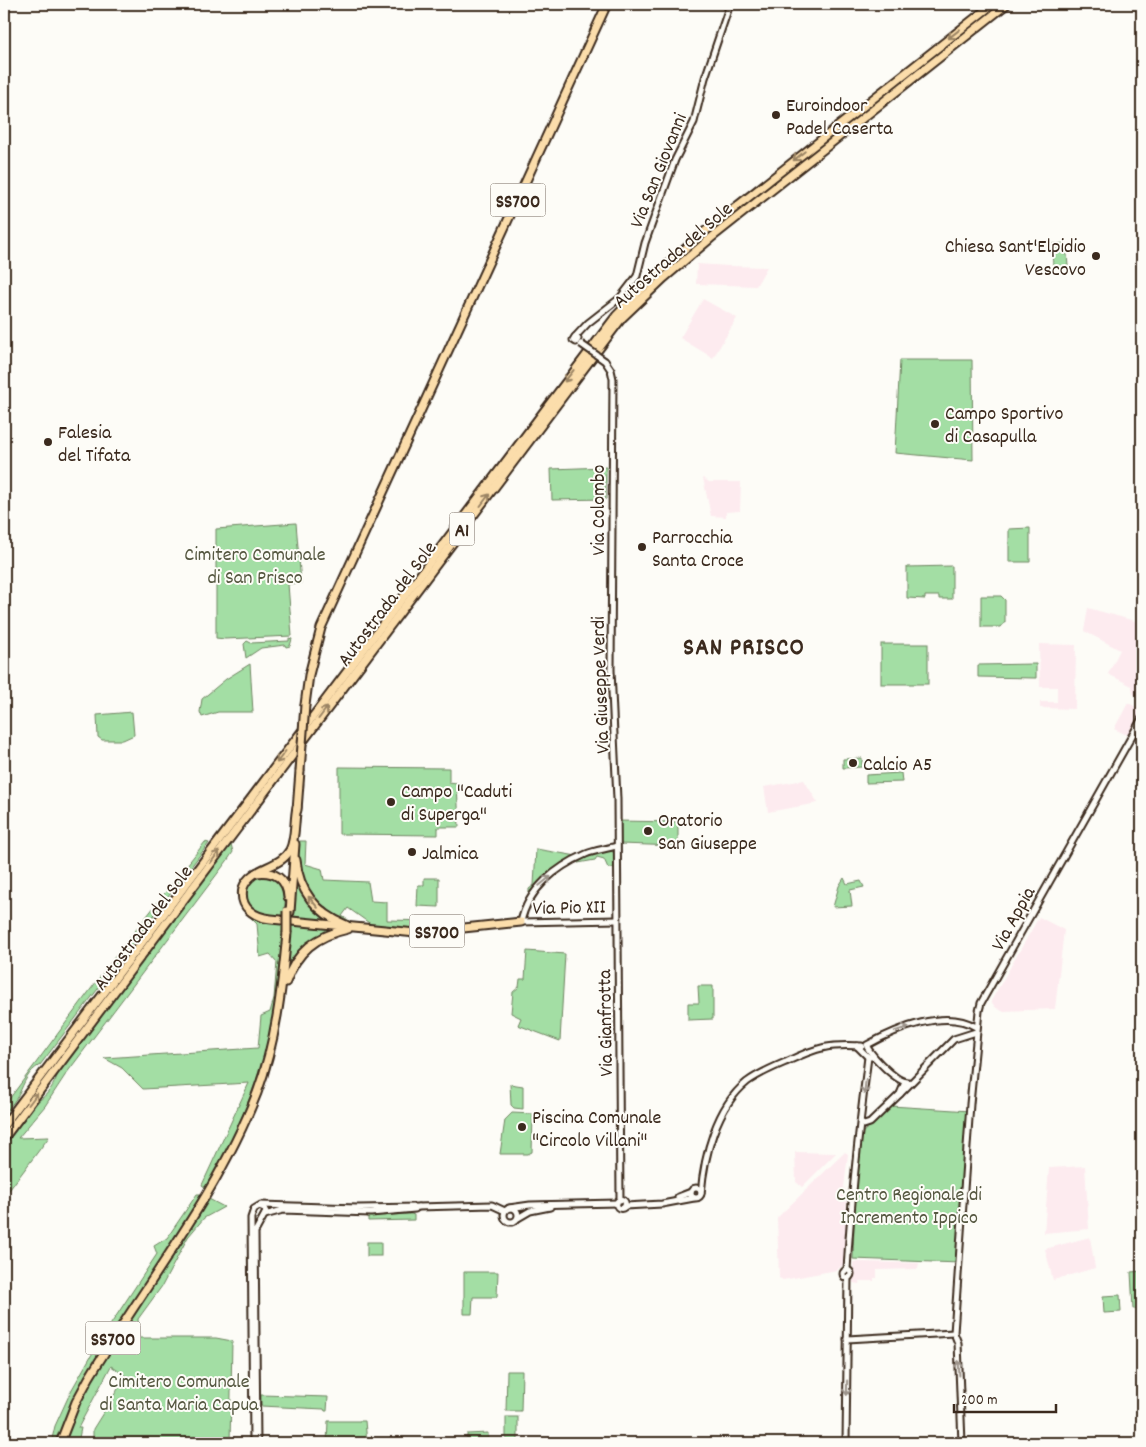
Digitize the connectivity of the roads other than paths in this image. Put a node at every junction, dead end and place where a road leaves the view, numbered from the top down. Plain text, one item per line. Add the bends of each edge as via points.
1 (607, 4) edge
2 (730, 4) edge
3 (993, 4) edge
4 (1007, 4) edge
5 (612, 449) joint
6 (612, 571) joint
7 (1142, 718) edge
8 (297, 807) junction
9 (295, 841) junction
10 (616, 846) junction
11 (253, 874) junction
12 (288, 912) junction
13 (617, 920) junction
14 (522, 922) junction
15 (353, 928) junction
16 (282, 994) junction
17 (978, 1015) junction
18 (963, 1021) junction
19 (976, 1030) junction
20 (965, 1037) junction
21 (975, 1042) junction
22 (863, 1046) junction
23 (871, 1057) junction
24 (913, 1081) junction
25 (905, 1082) junction
26 (900, 1094) junction
27 (861, 1123) junction
28 (870, 1123) junction
29 (4, 1125) edge
30 (859, 1135) junction
31 (4, 1138) edge
32 (702, 1174) junction
33 (692, 1190) junction
34 (701, 1194) junction
35 (694, 1198) junction
36 (618, 1203) junction
37 (626, 1204) junction
38 (261, 1206) junction
39 (417, 1207) junction
40 (507, 1209) junction
41 (253, 1213) junction
42 (263, 1217) junction
43 (518, 1218) junction
44 (954, 1333) junction
45 (847, 1339) junction
46 (60, 1443) edge
47 (252, 1443) edge
48 (257, 1443) edge
49 (846, 1443) edge
50 (962, 1443) edge

1 - 8 highway, SS700, bridge via 316,642 305,705
2 - 5 street, Via San Giovanni, bridge via 694,122 675,160 645,243 637,276 613,306 584,327 578,340 605,361 612,373
3 -> 29 highway, Autostrada del Sole / A1 via 703,233 658,272 616,316
31 -> 4 highway, Autostrada del Sole / A1 via 622,318 711,238
5 - 6 street, Via Colombo
6 - 10 street, Via Giuseppe Verdi
7 - 17 street, Via Appia via 981,1004
8 - 9 highway, SS700
8 - 11 highway via 288,852
9 - 12 highway, SS700
15 -> 9 highway via 322,912 306,895 297,867
10 - 13 street, Via Gianfrotta
14 -> 10 street via 525,907 538,887 586,854
11 - 12 highway via 268,872 281,879 288,893
11 - 15 highway, SS700 via 244,884 242,893 244,903 253,914 266,919
12 - 16 highway, SS700, bridge
13 - 14 street, Via Pio XII
13 - 36 street, Via Gianfrotta via 621,1105
14 - 15 highway, SS700 via 416,933
15 - 16 highway via 320,937 306,948 294,962
16 - 46 highway, SS700 via 257,1092 242,1127 213,1184 89,1378
17 - 18 street
17 - 19 street, Via Appia
18 - 19 street
22 -> 18 street via 889,1033 940,1018
19 - 20 street
19 - 21 street, Via Appia
20 - 21 street
20 - 24 street via 954,1039
21 - 44 street, Via Appia
22 - 23 street
22 - 23 street
22 - 32 street via 836,1044 806,1053 748,1082 730,1100 717,1125
23 - 25 street
23 -> 27 street
24 - 25 street
24 - 26 street
25 - 26 street
26 - 28 street
27 - 28 street
27 - 30 street
28 - 30 street
30 - 45 street via 851,1204
32 - 33 street
32 - 34 street
33 - 34 street via 699,1189
33 - 35 street
33 - 37 street via 682,1196
34 - 35 street
35 - 37 street via 662,1204
36 - 37 street
36 - 40 street via 530,1205
36 - 43 street via 540,1208
38 - 39 street
38 - 41 street
38 - 42 street via 265,1210
39 - 40 street via 492,1205
39 - 42 street via 371,1213 283,1210
40 - 43 street via 517,1211
40 - 43 street via 503,1216 507,1222
41 - 42 street via 257,1218
41 - 47 street
42 - 48 street via 255,1232
44 - 45 street
50 -> 44 street via 958,1343
45 -> 49 street

